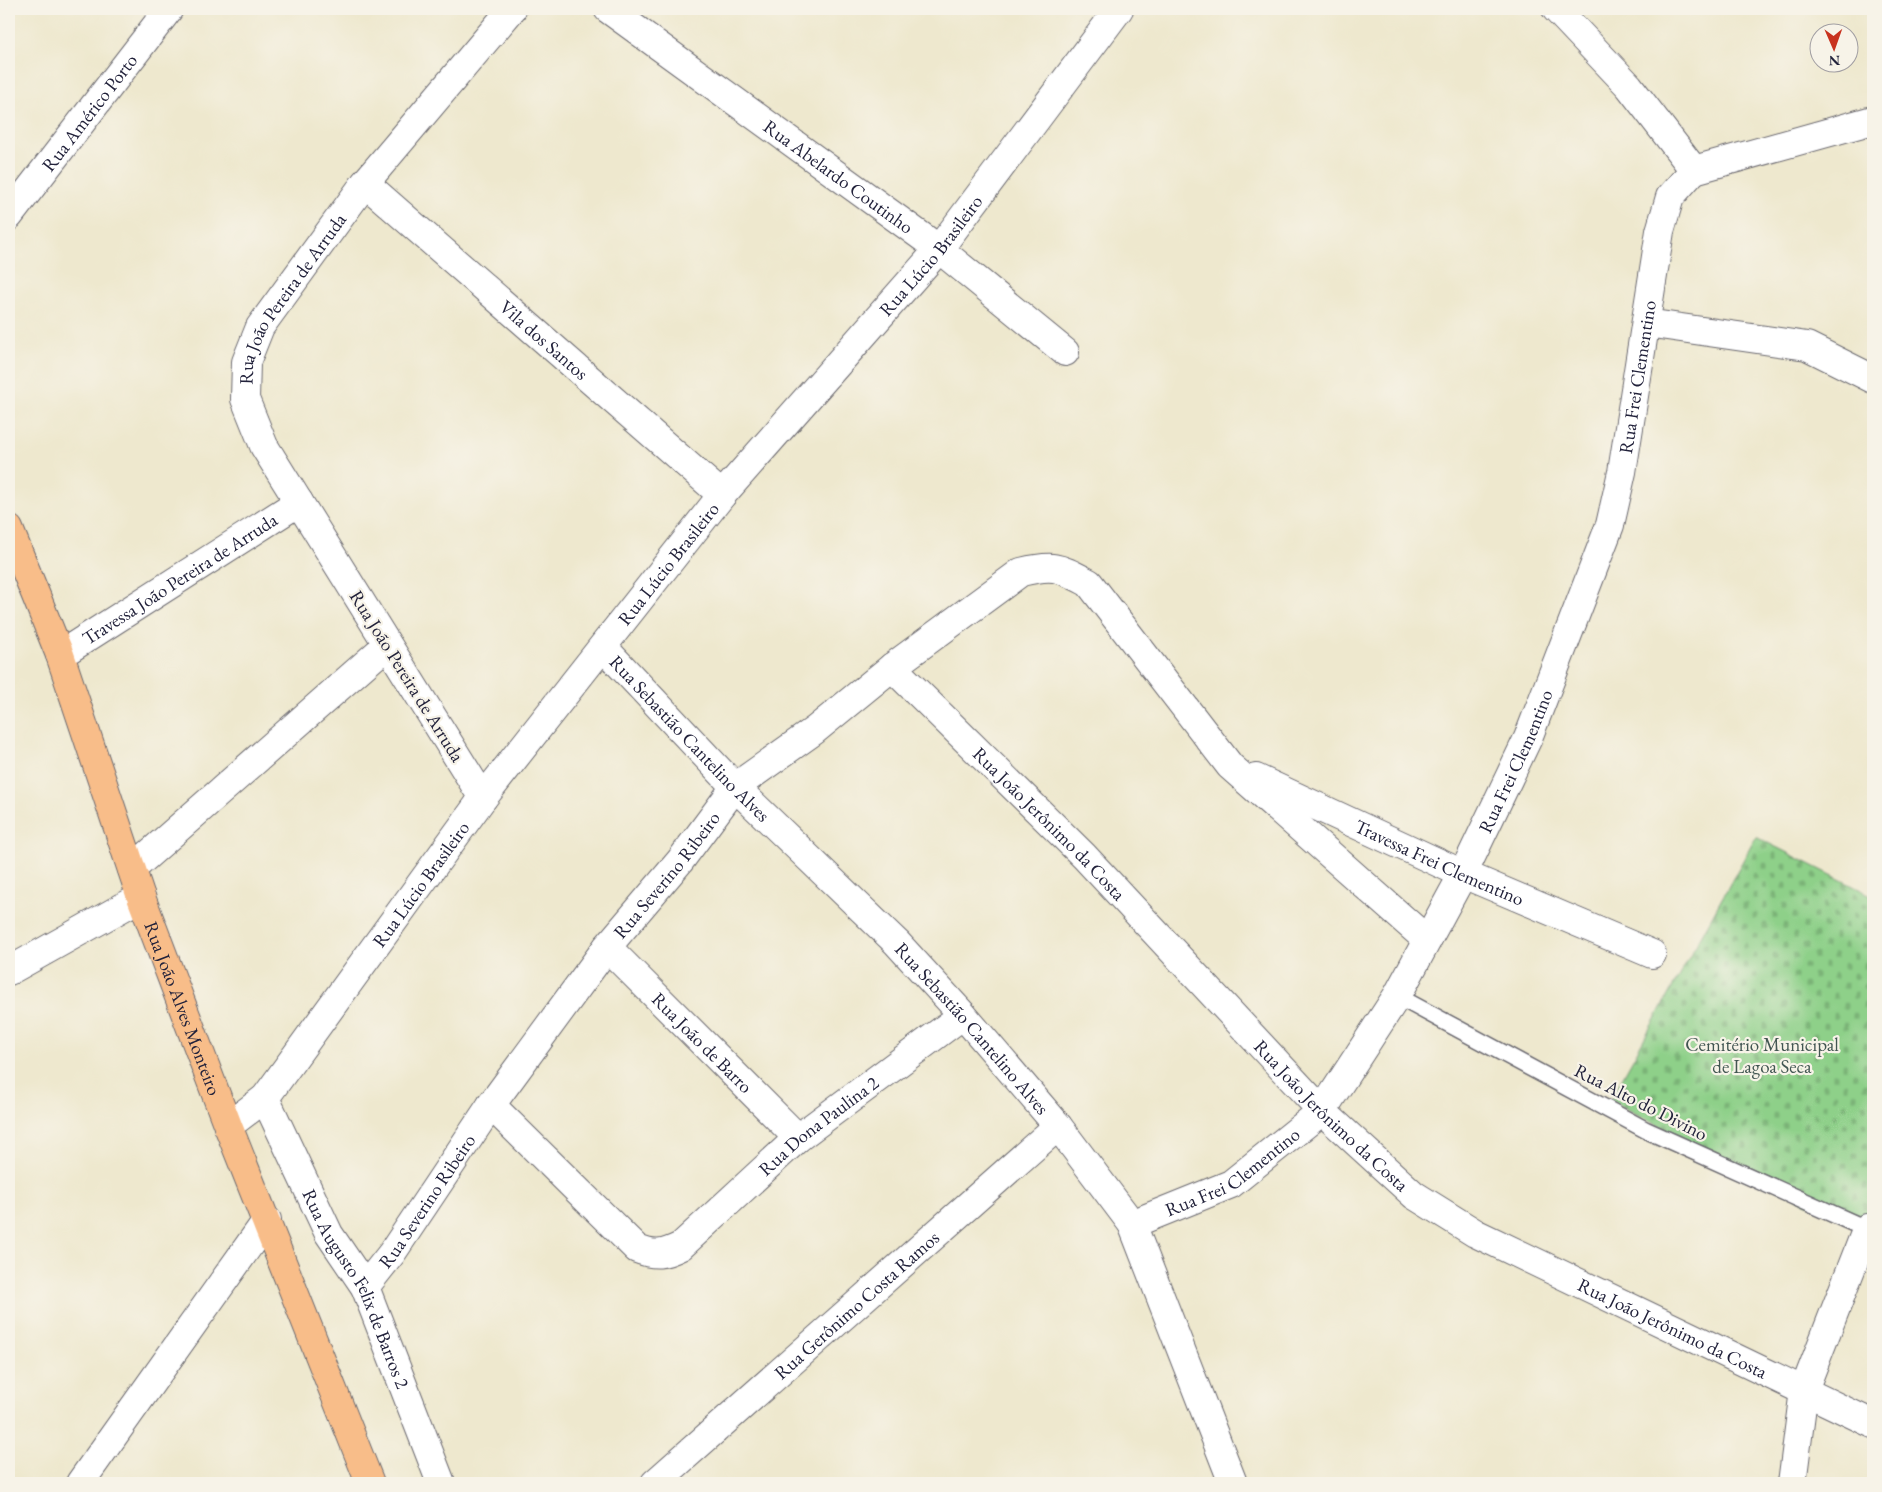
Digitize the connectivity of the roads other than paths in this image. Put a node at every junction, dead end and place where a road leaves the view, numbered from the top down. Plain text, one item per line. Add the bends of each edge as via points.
1 (169, 9) edge
2 (512, 9) edge
3 (608, 9) edge
4 (1118, 9) edge
5 (1556, 9) edge
6 (1873, 120) edge
7 (1694, 170) junction
8 (365, 183) junction
9 (9, 216) edge
10 (939, 248) junction
11 (1646, 323) junction
12 (1065, 352) dead end
13 (1873, 378) edge
14 (722, 495) junction
15 (299, 502) junction
16 (9, 529) edge
17 (1089, 583) joint
18 (387, 645) junction
19 (603, 647) junction
20 (60, 655) junction
21 (892, 667) junction
22 (1230, 766) junction
23 (736, 787) junction
24 (483, 798) junction
25 (132, 869) junction
26 (1463, 874) junction
27 (141, 898) junction
28 (1427, 940) junction
29 (607, 947) junction
30 (1652, 954) dead end
31 (9, 971) edge
32 (1397, 996) junction
33 (963, 1015) junction
34 (265, 1098) junction
35 (492, 1105) junction
36 (1322, 1111) junction
37 (228, 1126) junction
38 (1058, 1126) junction
39 (798, 1138) junction
40 (267, 1220) junction
41 (1132, 1224) junction
42 (1870, 1230) edge
43 (364, 1287) junction
44 (1804, 1390) junction
45 (1873, 1424) edge
46 (80, 1483) edge
47 (370, 1483) edge
48 (441, 1483) edge
49 (655, 1483) edge
50 (1233, 1483) edge
51 (1792, 1483) edge

1 - 9 street, Rua Américo Porto
2 - 8 street, Rua João Pereira de Arruda
3 - 10 street, Rua Abelardo Coutinho
4 - 10 street, Rua Lúcio Brasileiro
5 - 7 street via 1629,86
6 - 7 street
7 - 11 street, Rua Frei Clementino via 1670,197 1660,231
8 - 14 street, Vila dos Santos
8 - 15 street, Rua João Pereira de Arruda via 260,327 246,362 245,399 264,446
10 - 12 street, Rua Abelardo Coutinho
10 - 14 street, Rua Lúcio Brasileiro
11 - 13 street via 1807,346
11 - 26 street, Rua Frei Clementino via 1622,472 1610,524 1528,738
14 - 19 street, Rua Lúcio Brasileiro
15 - 18 street, Rua João Pereira de Arruda
15 - 20 street, Travessa João Pereira de Arruda
16 - 20 main road, Rua João Alves Monteiro
17 - 21 street, Rua Severino Ribeiro via 1046,566 1020,572
17 - 22 street, Travessa Frei Clementino
18 - 24 street, Rua João Pereira de Arruda
18 - 25 street
19 - 23 street, Rua Sebastião Cantelino Alves
19 - 24 street, Rua Lúcio Brasileiro
20 - 25 main road, Rua João Alves Monteiro
21 - 23 street, Rua Severino Ribeiro via 815,730
21 - 36 street, Rua João Jerônimo da Costa via 1084,856
22 - 26 street, Travessa Frei Clementino
22 - 28 street, Travessa Frei Clementino
23 - 29 street, Rua Severino Ribeiro via 680,861
23 - 33 street, Rua Sebastião Cantelino Alves via 897,943
24 - 34 street, Rua Lúcio Brasileiro
25 - 27 main road, Rua João Alves Monteiro
26 - 28 street, Rua Frei Clementino
26 - 30 street, Travessa Frei Clementino
27 - 31 street
27 - 37 main road, Rua João Alves Monteiro
28 - 32 street, Rua Frei Clementino
29 - 35 street, Rua Severino Ribeiro
29 - 39 street, Rua João de Barro
32 - 36 street, Rua Frei Clementino
32 - 42 lane, Rua Alto do Divino via 1646,1130
33 - 38 street, Rua Sebastião Cantelino Alves
33 - 39 street, Rua Dona Paulina 2
34 - 37 street, Rua Lúcio Brasileiro
34 - 43 street, Rua Augusto Felix de Barros 2 via 329,1234
35 - 39 street, Rua Dona Paulina 2 via 637,1249 654,1255 666,1254 681,1246
35 - 43 street, Rua Severino Ribeiro via 392,1253
36 - 41 street, Rua Frei Clementino via 1231,1184
36 - 44 street, Rua João Jerônimo da Costa via 1414,1195 1475,1233
37 - 40 main road, Rua João Alves Monteiro
38 - 41 street, Rua Sebastião Cantelino Alves
38 - 49 street, Rua Gerônimo Costa Ramos
40 - 46 street
40 - 47 main road, Rua João Alves Monteiro
41 - 50 street, Rua Sebastião Cantelino Alves
42 - 44 street
43 - 48 street, Rua Augusto Felix de Barros 2
44 - 45 street, Rua João Jerônimo da Costa
44 - 51 street

